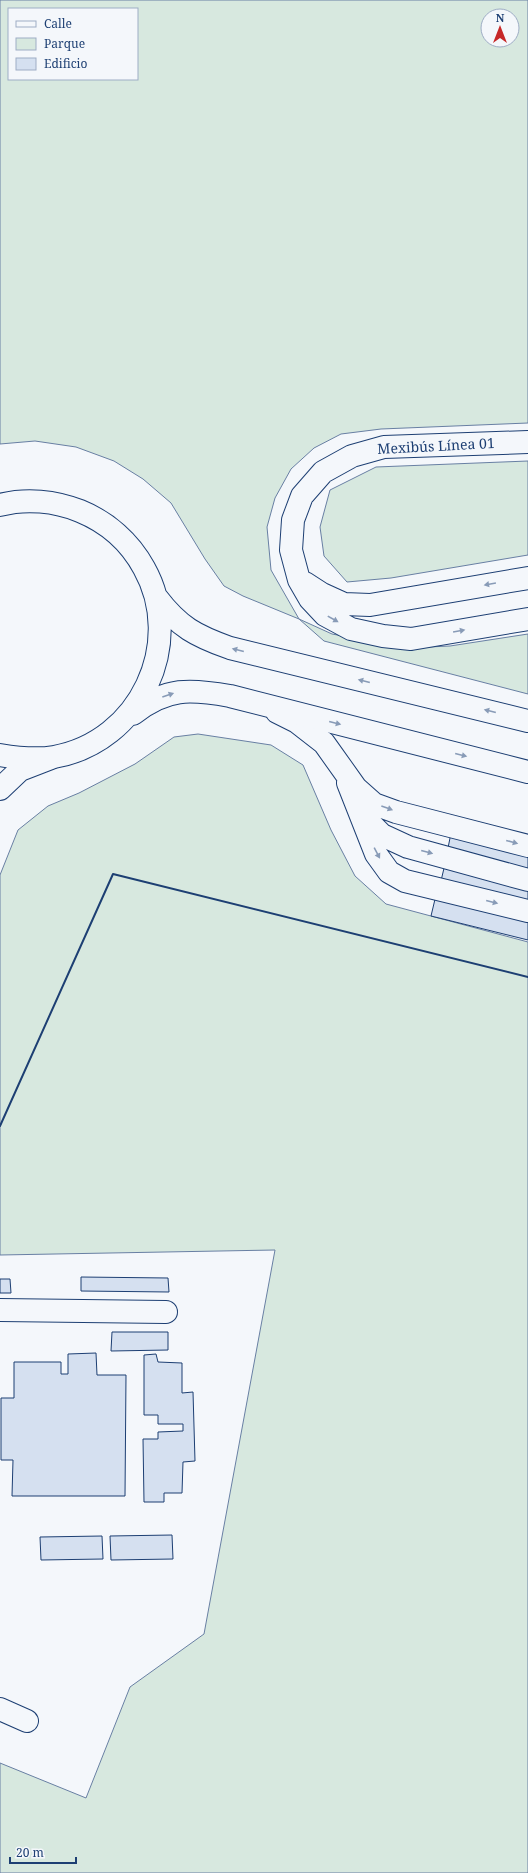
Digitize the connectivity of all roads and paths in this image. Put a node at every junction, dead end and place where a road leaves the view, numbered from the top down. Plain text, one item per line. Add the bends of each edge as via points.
1 (528, 442) edge
2 (0, 505) edge
3 (528, 578) edge
4 (299, 580) junction
5 (157, 598) junction
6 (528, 619) edge
7 (263, 705) junction
8 (528, 721) edge
9 (122, 722) junction
10 (0, 755) edge
11 (54, 757) junction
12 (341, 765) junction
13 (528, 772) edge
14 (0, 789) edge
15 (359, 812) junction
16 (528, 846) edge
17 (528, 880) edge
18 (528, 911) edge
19 (0, 1310) edge
20 (166, 1312) dead end
21 (0, 1709) edge
22 (27, 1721) dead end

1 - 4 main road, Mexibús Línea 01 via 384,447 352,456 323,472 302,496 293,520 291,550
2 - 5 main road via 28,501 50,502 71,507 91,516 109,527 139,558 150,577
3 -> 4 main road via 370,605 344,604
4 -> 6 main road, Mexibús Línea 01 via 310,599 325,615 351,629 383,636 411,639
8 -> 5 main road via 230,648 184,628
5 - 9 main road via 160,643 156,666 135,707
9 -> 7 main road via 145,704 179,691 199,691
7 - 12 main road via 297,722 319,738
7 -> 13 main road
9 - 11 main road via 91,744
10 - 11 main road via 22,758
11 - 14 main road via 20,770
12 - 15 main road
12 -> 16 main road via 356,788 374,804
15 -> 17 main road via 382,835 408,847
15 -> 18 main road via 376,854 389,872 405,882
19 - 20 main road
21 - 22 main road

